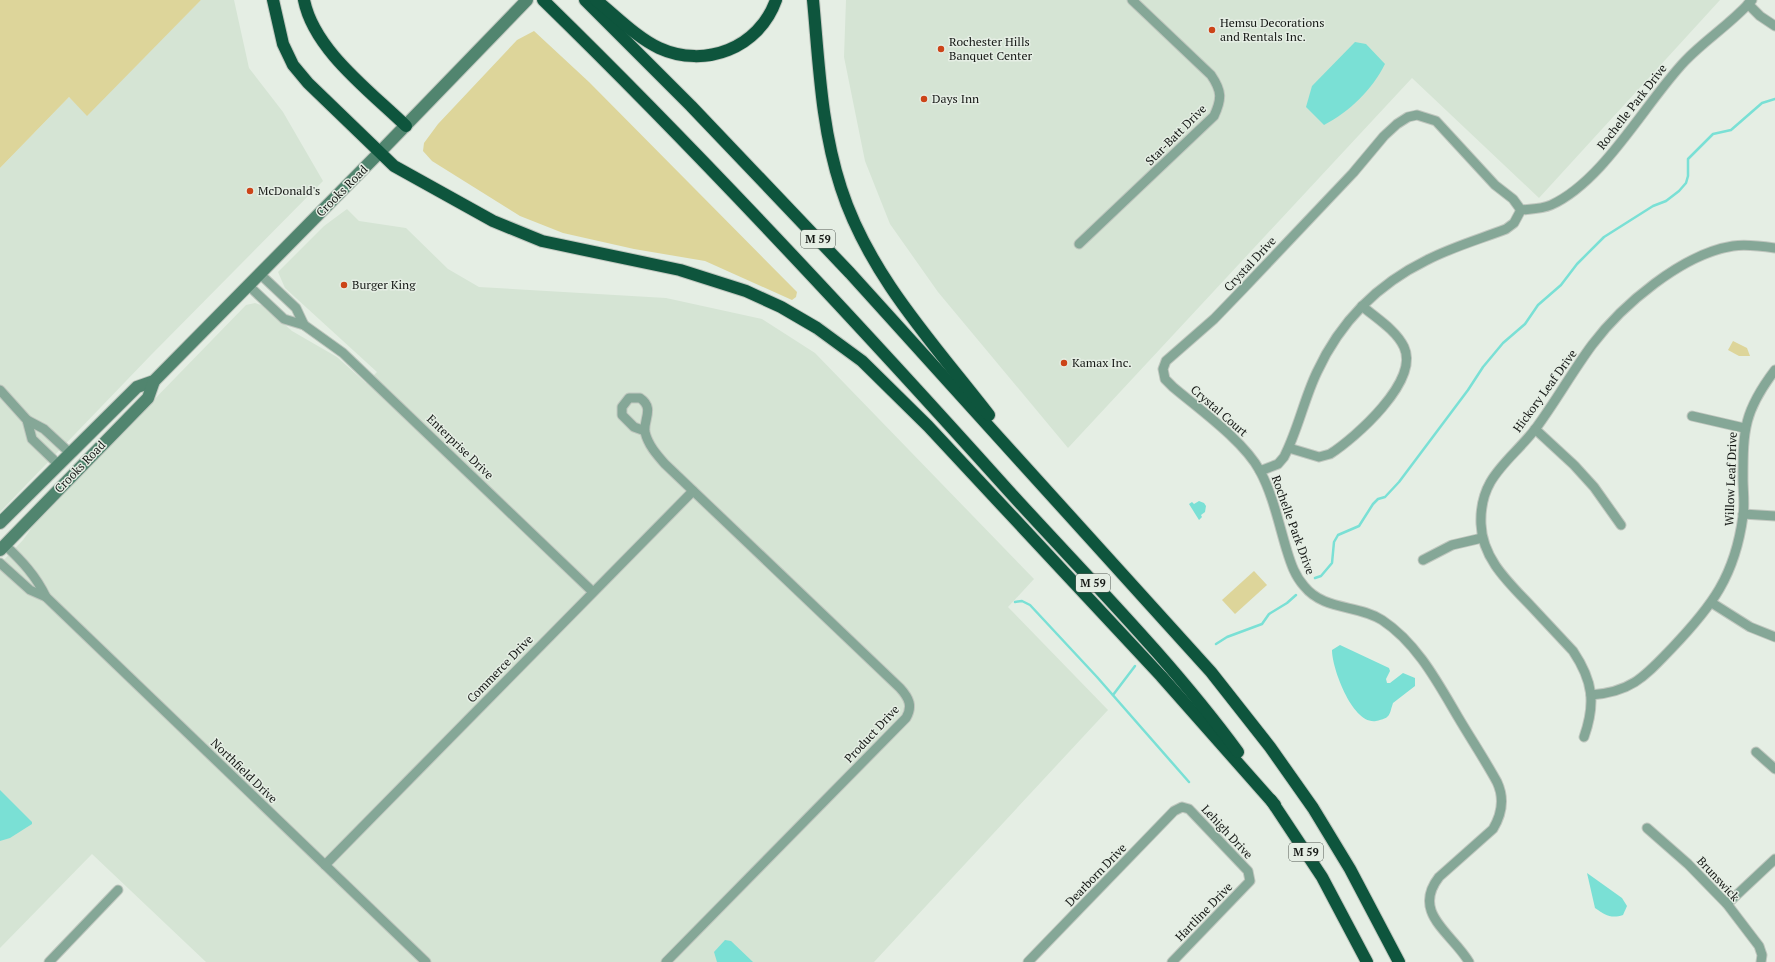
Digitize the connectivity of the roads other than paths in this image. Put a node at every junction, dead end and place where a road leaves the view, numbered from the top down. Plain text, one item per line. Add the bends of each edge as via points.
1 (273, 0) edge
2 (304, 0) edge
3 (527, 0) edge
4 (585, 0) edge
5 (596, 0) edge
6 (776, 0) edge
7 (814, 0) edge
8 (1132, 0) edge
9 (545, 2) edge
10 (1750, 2) edge
11 (1775, 26) edge
12 (406, 126) junction
13 (379, 153) junction
14 (1521, 210) junction
15 (1079, 244) dead end
16 (1775, 248) edge
17 (260, 274) junction
18 (249, 286) junction
19 (1362, 306) junction
20 (304, 325) junction
21 (1163, 369) joint
22 (1775, 370) edge
23 (154, 381) junction
24 (0, 390) edge
25 (1692, 416) dead end
26 (27, 420) junction
27 (1744, 428) junction
28 (1535, 429) junction
29 (645, 431) dead end
30 (1289, 448) junction
31 (70, 453) junction
32 (58, 464) junction
33 (1260, 471) junction
34 (69, 478) junction
35 (1043, 486) junction
36 (693, 491) junction
37 (1743, 514) junction
38 (1775, 516) edge
39 (0, 523) edge
40 (1621, 525) dead end
41 (1482, 538) junction
42 (2, 547) edge
43 (1423, 560) dead end
44 (0, 563) edge
45 (593, 592) junction
46 (46, 597) junction
47 (1712, 603) junction
48 (1775, 636) edge
49 (1592, 695) junction
50 (1584, 737) dead end
51 (1756, 752) dead end
52 (1775, 769) edge
53 (1275, 805) junction
54 (1182, 807) joint
55 (1647, 828) dead end
56 (1775, 859) edge
57 (325, 865) junction
58 (1250, 878) joint
59 (118, 890) dead end
60 (1727, 904) junction
61 (1761, 958) edge
62 (49, 962) edge
63 (426, 962) edge
64 (666, 962) edge
65 (1028, 962) edge
66 (1172, 962) edge
67 (1368, 962) edge
68 (1400, 962) edge
69 (1469, 962) edge

1 - 13 highway via 280,37 293,65
2 - 12 highway via 313,28 326,47
3 - 12 main road, Crooks Road
4 - 35 highway, M 59 via 782,200
5 - 6 highway via 658,48 678,55 698,57 723,52 751,38 766,21
7 - 35 highway via 827,134 841,189 860,234 899,299
8 - 15 street, Star-Batt Drive via 1211,75 1220,94 1220,104 1212,119
9 - 53 highway, M 59 via 795,256 900,370 1182,683 1228,739
10 - 11 street via 1760,16
10 - 14 street, Rochelle Park Drive via 1685,61 1603,164 1584,182 1551,205
12 - 13 main road, Crooks Road
13 - 17 main road, Crooks Road
13 - 53 highway via 401,170 524,235 558,246 661,266 728,284 781,307 833,339 878,375 912,410 1161,676
14 - 19 street, Rochelle Park Drive via 1514,224 1506,229 1428,259 1383,286
14 - 21 street, Crystal Drive via 1513,199 1494,185 1436,121 1413,116 1397,124 1244,290 1166,361
16 - 28 street, Hickory Leaf Drive via 1751,245 1732,246 1714,251 1677,269 1658,282 1625,309 1593,344
17 - 18 main road, Crooks Road
17 - 20 street, Enterprise Drive via 296,308
18 - 20 street, Enterprise Drive via 284,319
18 - 23 main road, Crooks Road
19 - 30 street, Rochelle Park Drive via 1335,338 1316,372
19 - 30 street via 1399,338 1404,346 1406,358 1403,375 1383,409 1330,454 1310,455
20 - 45 street, Enterprise Drive via 333,345 364,372
21 - 33 street, Crystal Court via 1165,379 1240,446
22 - 27 street, Willow Leaf Drive via 1752,404
23 - 31 main road, Crooks Road via 137,388
23 - 34 main road, Crooks Road via 148,398
24 - 26 street
25 - 27 street
26 - 31 street via 44,429
26 - 32 street via 32,439
27 - 37 street, Willow Leaf Drive
28 - 40 street via 1594,487
28 - 41 street, Hickory Leaf Drive via 1502,464 1486,490 1481,507
29 - 36 street, Product Drive via 652,449
30 - 33 street, Rochelle Park Drive via 1278,464
31 - 32 main road, Crooks Road
31 - 34 main road via 76,462
32 - 39 main road, Crooks Road
33 - 69 street, Rochelle Park Drive via 1300,582 1315,597 1330,604 1372,615 1405,639 1421,658 1447,698 1499,786 1502,808 1498,821 1493,829 1439,877 1434,883 1430,897 1433,918
34 - 42 main road, Crooks Road
35 - 68 highway, M 59 via 1189,646 1260,734 1330,836
36 - 45 street, Commerce Drive
36 - 64 street, Product Drive via 900,688 910,700 910,712
37 - 38 street
37 - 47 street, Willow Leaf Drive via 1734,560
41 - 43 street via 1452,545
41 - 49 street, Hickory Leaf Drive via 1493,564 1573,651 1582,664
42 - 46 street, Northfield Drive via 30,569
44 - 46 street, Northfield Drive via 30,590
45 - 57 street, Commerce Drive
46 - 57 street, Northfield Drive
47 - 48 street via 1750,627
47 - 49 street, Willow Leaf Drive via 1639,680 1616,692
49 - 50 street, Hickory Leaf Drive
51 - 52 street
53 - 67 highway, M 59 via 1322,877
54 - 58 street, Lehigh Drive via 1189,809 1248,871
54 - 65 street, Dearborn Drive via 1174,811
55 - 60 street, Brunswick via 1688,864
56 - 60 street
57 - 63 street, Northfield Drive
58 - 66 street, Hartline Drive
59 - 62 street
60 - 61 street, Brunswick via 1759,946

